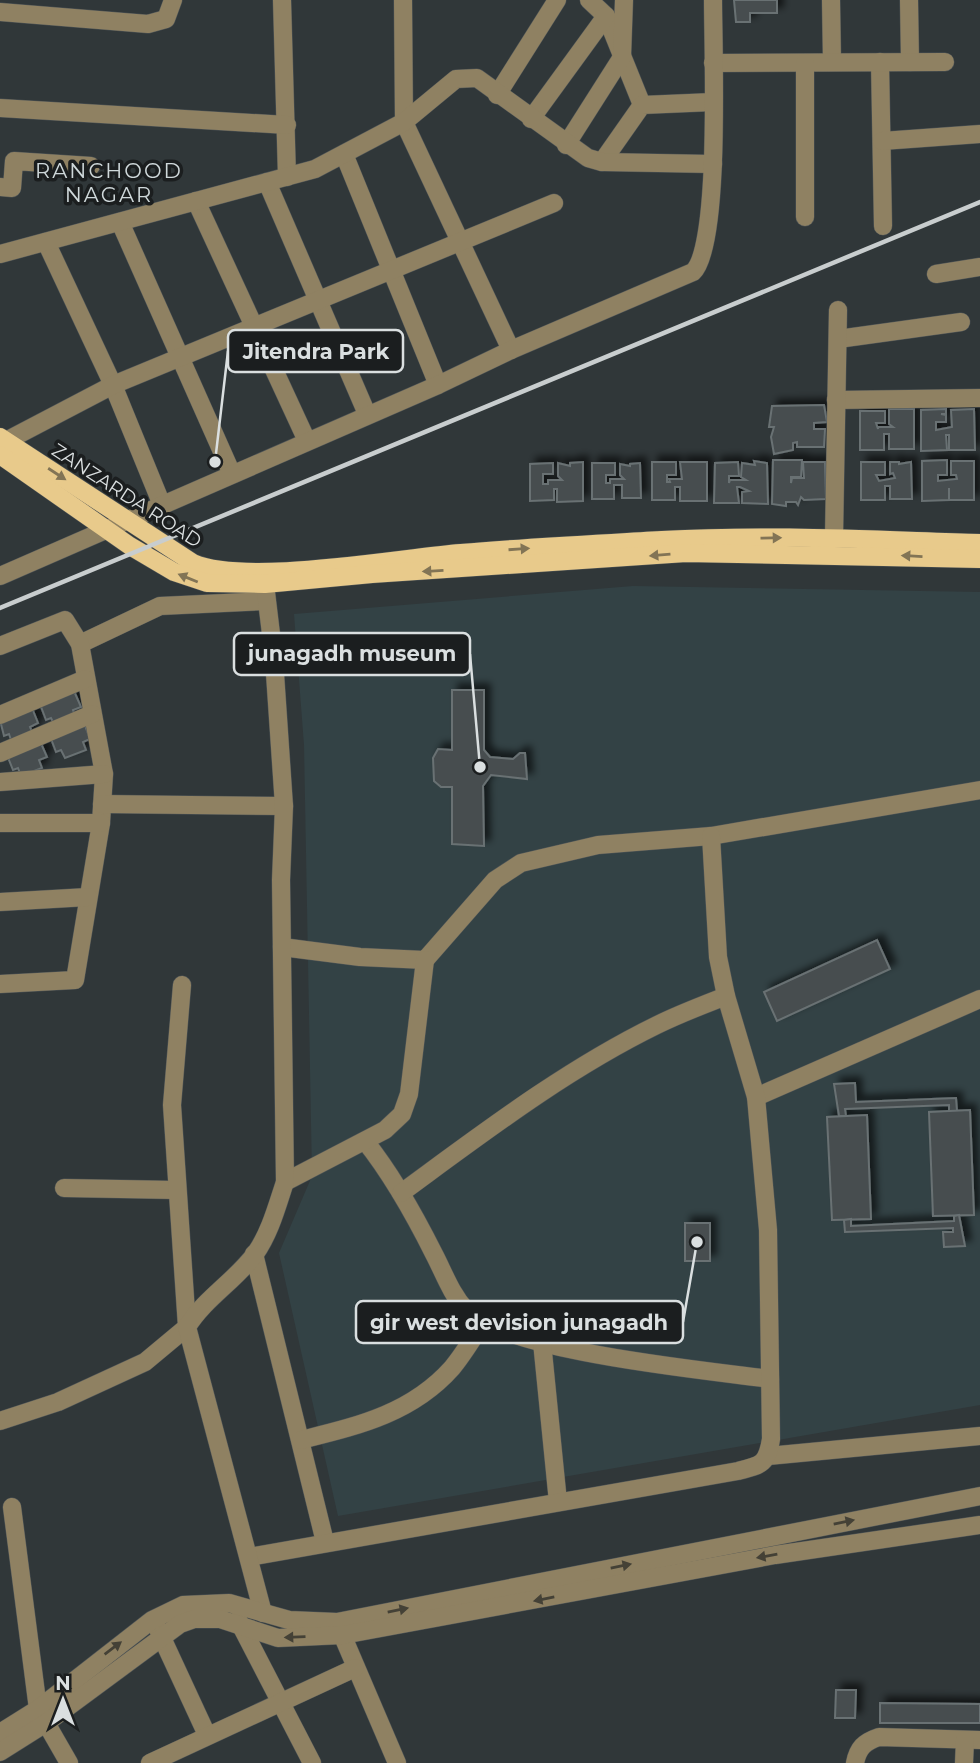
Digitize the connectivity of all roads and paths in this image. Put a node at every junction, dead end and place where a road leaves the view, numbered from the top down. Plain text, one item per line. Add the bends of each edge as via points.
1 (173, 0) edge
2 (282, 0) edge
3 (403, 0) edge
4 (557, 0) edge
5 (589, 0) edge
6 (624, 0) edge
7 (713, 0) edge
8 (831, 0) edge
9 (909, 0) edge
10 (0, 12) edge
11 (606, 16) junction
12 (622, 57) junction
13 (832, 62) junction
14 (880, 62) junction
15 (910, 62) junction
16 (945, 62) dead end
17 (713, 63) junction
18 (805, 63) junction
19 (497, 95) junction
20 (713, 102) junction
21 (642, 105) junction
22 (0, 108) edge
23 (531, 119) junction
24 (404, 121) junction
25 (287, 125) junction
26 (980, 134) edge
27 (882, 142) junction
28 (566, 145) junction
29 (344, 153) junction
30 (602, 162) junction
31 (713, 163) junction
32 (91, 166) dead end
33 (286, 177) junction
34 (267, 182) junction
35 (0, 187) edge
36 (195, 201) junction
37 (554, 203) dead end
38 (805, 217) dead end
39 (120, 222) junction
40 (883, 226) dead end
41 (46, 242) junction
42 (460, 242) junction
43 (0, 254) edge
44 (980, 267) edge
45 (392, 270) junction
46 (936, 274) dead end
47 (319, 299) junction
48 (838, 310) dead end
49 (961, 322) dead end
50 (252, 328) junction
51 (838, 339) junction
52 (511, 349) junction
53 (180, 357) junction
54 (113, 385) junction
55 (438, 385) junction
56 (980, 398) edge
57 (836, 400) junction
58 (367, 414) junction
59 (307, 441) junction
60 (2, 444) edge
61 (232, 474) junction
62 (162, 505) junction
63 (128, 519) junction
64 (104, 528) junction
65 (834, 537) junction
66 (980, 543) edge
67 (980, 559) edge
68 (0, 576) edge
69 (265, 593) junction
70 (80, 644) junction
71 (0, 646) edge
72 (85, 679) junction
73 (0, 715) edge
74 (92, 715) junction
75 (0, 753) edge
76 (104, 774) junction
77 (0, 782) edge
78 (980, 790) edge
79 (102, 804) junction
80 (284, 806) junction
81 (0, 823) edge
82 (101, 823) junction
83 (711, 836) junction
84 (88, 897) junction
85 (0, 902) edge
86 (282, 947) junction
87 (425, 960) junction
88 (0, 984) edge
89 (182, 985) dead end
90 (726, 996) junction
91 (980, 999) edge
92 (756, 1097) junction
93 (365, 1141) junction
94 (285, 1182) junction
95 (64, 1188) dead end
96 (176, 1190) junction
97 (401, 1193) junction
98 (254, 1254) junction
99 (483, 1323) junction
100 (187, 1327) junction
101 (542, 1342) junction
102 (771, 1378) junction
103 (0, 1421) edge
104 (980, 1436) edge
105 (301, 1440) junction
106 (768, 1456) junction
107 (980, 1496) edge
108 (558, 1502) junction
109 (12, 1507) dead end
110 (980, 1525) edge
111 (325, 1542) junction
112 (249, 1557) junction
113 (229, 1604) junction
114 (263, 1614) junction
115 (241, 1625) junction
116 (157, 1627) junction
117 (340, 1629) junction
118 (355, 1668) junction
119 (279, 1704) junction
120 (42, 1716) junction
121 (0, 1733) edge
122 (206, 1735) junction
123 (972, 1740) edge
124 (0, 1752) edge
125 (69, 1763) edge
126 (150, 1763) edge
127 (312, 1763) edge
128 (397, 1763) edge
129 (855, 1763) edge
130 (964, 1763) edge

1 - 10 street via 166,19 148,24
2 - 25 street
3 - 24 street
4 - 19 street
5 - 11 street
6 - 12 street
7 - 17 street
8 - 13 street
9 - 15 street
11 - 12 street
11 - 23 street
12 - 21 street
12 - 28 street
13 - 14 street
13 - 18 street
14 - 15 street
14 - 27 street
15 - 16 street
17 - 18 street
17 - 20 street
18 - 38 street
19 - 23 street
19 - 24 street via 477,78 460,77
20 - 21 street
20 - 31 street
21 - 30 street
22 - 25 street
23 - 28 street
24 - 29 street
24 - 42 street
25 - 33 street
26 - 27 street
27 - 40 street
28 - 30 street
29 - 33 street via 315,169
29 - 45 street
30 - 31 street
31 - 52 street via 699,267
32 - 35 street via 13,161 12,188
33 - 34 street
34 - 36 street
34 - 47 street
36 - 39 street
36 - 50 street
37 - 42 street
39 - 41 street
39 - 53 street
41 - 43 street
41 - 54 street
42 - 45 street
42 - 52 street
44 - 46 street
45 - 47 street
45 - 55 street
47 - 50 street
47 - 58 street
48 - 51 street
49 - 51 street
50 - 53 street
50 - 59 street
51 - 57 street
52 - 55 street
53 - 54 street
53 - 61 street
54 - 60 street
54 - 62 street
55 - 58 street
56 - 57 street
57 - 65 street
58 - 59 street
59 - 61 street
60 -> 63 main road, ZANZARDA ROAD
60 - 64 main road
61 - 62 street
62 - 63 street
63 - 64 street
63 -> 65 main road, ZANZARDA ROAD via 202,567 225,572 666,540
64 - 68 street
69 -> 64 main road via 199,582 174,572
65 - 66 main road, ZANZARDA ROAD
67 -> 69 main road via 686,553 372,574
69 - 70 street via 160,607
69 - 80 street
70 - 71 street via 65,620
70 - 72 street
72 - 73 street
72 - 74 street
74 - 75 street
74 - 76 street
76 - 77 street
76 - 79 street
78 - 83 street
79 - 80 street
79 - 82 street
80 - 86 street
81 - 82 street
82 - 84 street
83 - 87 street via 598,845 521,863 495,880
83 - 90 street via 718,957
84 - 85 street
84 - 88 street via 75,980
86 - 87 street
86 - 94 street
87 - 93 street via 409,1094 402,1114
89 - 96 street via 172,1105
90 - 92 street
90 - 97 street via 658,1024 578,1069
91 - 92 street
92 - 102 street via 768,1230
93 - 94 street
93 - 97 street
94 - 98 street
95 - 96 street
96 - 100 street
97 - 99 street via 451,1290
98 - 100 street
98 - 105 street
99 - 101 street
99 - 105 street via 452,1368 399,1410 373,1422
100 - 103 street via 145,1362 58,1402
100 - 112 street
101 - 102 street via 665,1366
101 - 108 street
102 - 106 street
104 - 106 street
105 - 111 street
106 - 108 street via 760,1465 738,1471
117 -> 107 street
108 - 111 street
109 - 120 street
110 -> 117 street
111 - 112 street
112 - 114 street
113 - 114 street
113 - 115 street
113 - 116 street via 183,1605
114 - 117 street
115 - 116 street via 194,1619
117 -> 115 street via 278,1637
115 - 119 street
116 - 120 street
116 - 122 street
117 - 118 street
118 - 119 street
118 - 128 street
119 - 122 street
119 - 127 street
120 - 121 street
120 - 124 street
120 - 125 street
122 - 126 street
123 - 129 street via 879,1737 866,1741
123 - 130 street

